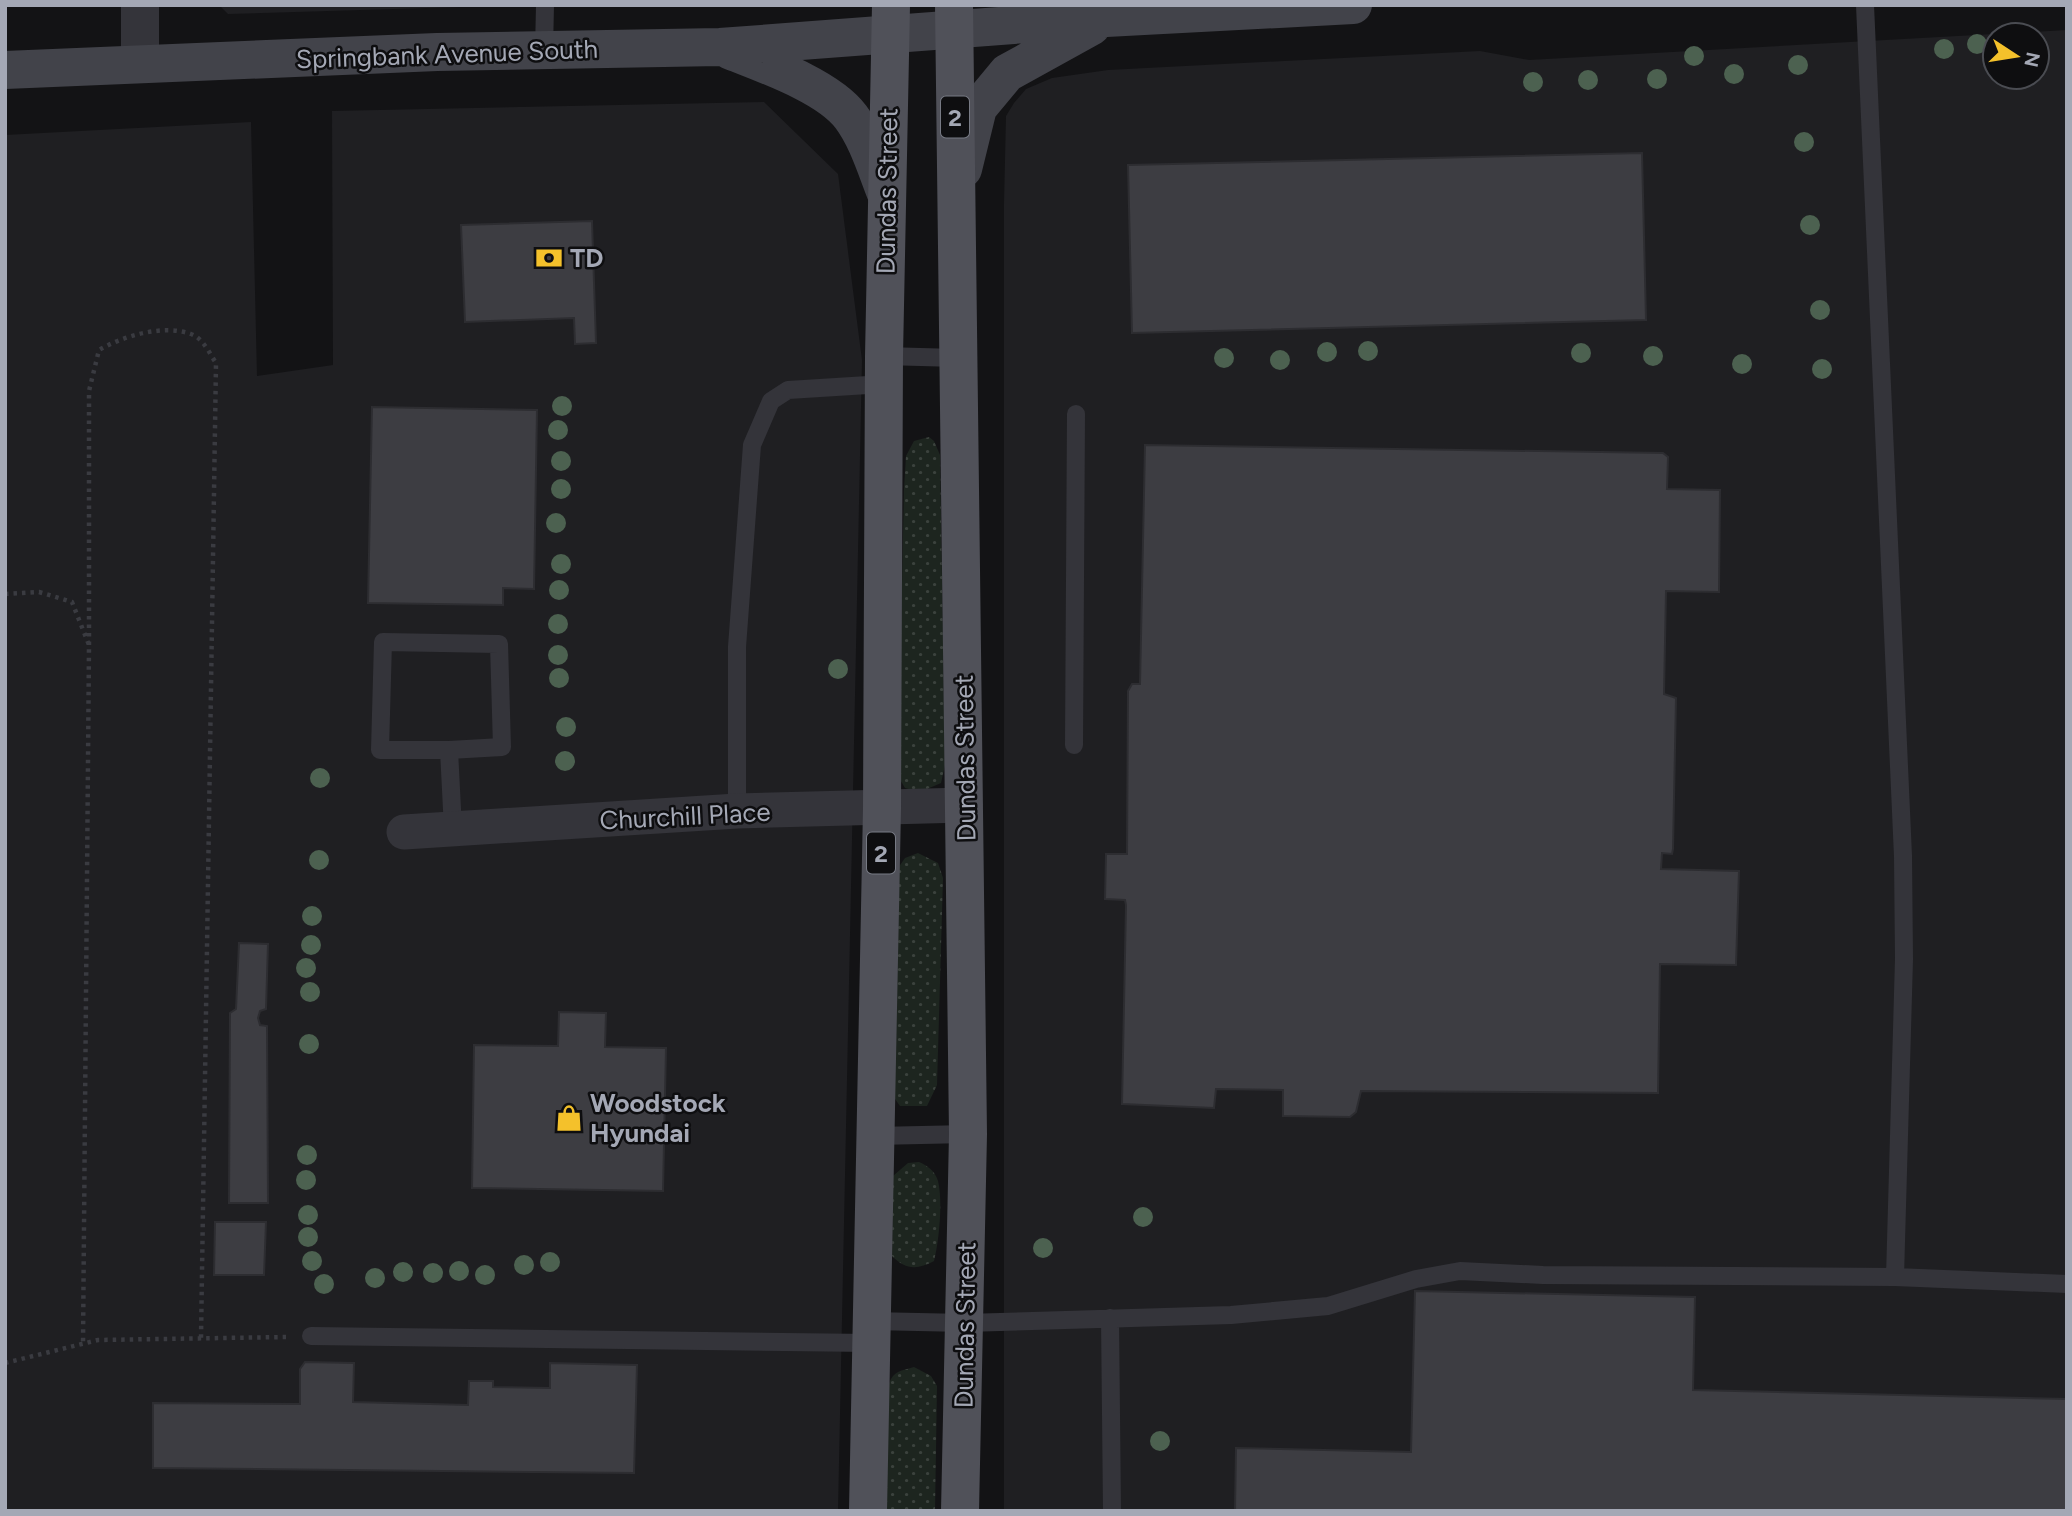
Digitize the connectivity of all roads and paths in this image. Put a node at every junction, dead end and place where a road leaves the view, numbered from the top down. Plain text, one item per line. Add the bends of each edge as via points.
1 (140, 5) edge
2 (545, 5) edge
3 (1353, 5) edge
4 (1865, 5) edge
5 (954, 17) edge
6 (1106, 18) junction
7 (890, 20) edge
8 (720, 47) junction
9 (544, 51) junction
10 (140, 64) junction
11 (5, 70) edge
12 (887, 196) junction
13 (956, 204) junction
14 (957, 358) junction
15 (884, 370) junction
16 (1076, 414) dead end
17 (5, 594) edge
18 (89, 645) junction
19 (1074, 745) dead end
20 (449, 750) junction
21 (965, 805) junction
22 (882, 808) junction
23 (737, 811) junction
24 (453, 829) junction
25 (404, 832) dead end
26 (968, 1134) junction
27 (875, 1136) junction
28 (1895, 1277) junction
29 (2067, 1284) edge
30 (1110, 1318) junction
31 (965, 1323) junction
32 (871, 1332) junction
33 (311, 1336) joint
34 (201, 1338) junction
35 (83, 1344) junction
36 (5, 1363) edge
37 (868, 1511) edge
38 (960, 1511) edge
39 (1112, 1511) edge

1 - 10 street
2 - 9 lane
3 - 6 main road, Springbank Avenue South
4 - 28 lane via 1903,856
5 - 6 main road, Springbank Avenue South
5 - 7 main road, Springbank Avenue South
5 - 13 main road, Dundas Street / 2
6 - 13 main road via 1007,73 978,108
7 - 8 main road, Springbank Avenue South
7 - 12 main road, Dundas Street / 2
8 - 9 main road, Springbank Avenue South
8 - 12 main road via 795,77 850,115
9 - 10 main road, Springbank Avenue South
10 - 11 main road, Springbank Avenue South
12 - 15 main road, Dundas Street / 2
13 - 14 main road, Dundas Street / 2
14 - 15 lane
14 - 21 main road, Dundas Street / 2
15 - 22 main road, Dundas Street / 2
15 - 23 lane via 788,390 771,401 752,445 737,647
16 - 19 lane
17 - 18 path via 39,592 72,602
18 - 34 path via 89,391 99,350 114,341 163,331 192,334 216,363
18 - 35 path
20 - 20 lane via 502,747 499,644 383,642 380,750
20 - 24 lane
21 - 22 street, Churchill Place
21 - 26 main road, Dundas Street / 2
22 - 23 street, Churchill Place
22 - 27 main road, Dundas Street / 2
23 - 24 street, Churchill Place
24 - 25 street, Churchill Place
26 - 27 lane
26 - 31 main road, Dundas Street / 2
27 - 32 main road, Dundas Street / 2
28 - 29 lane
28 - 30 lane via 1460,1271 1416,1279 1328,1306 1231,1315
30 - 31 lane
30 - 39 lane
31 - 32 lane
31 - 38 main road, Dundas Street / 2
32 - 33 lane
32 - 37 main road, Dundas Street / 2
33 - 34 path
34 - 35 path
35 - 36 path

